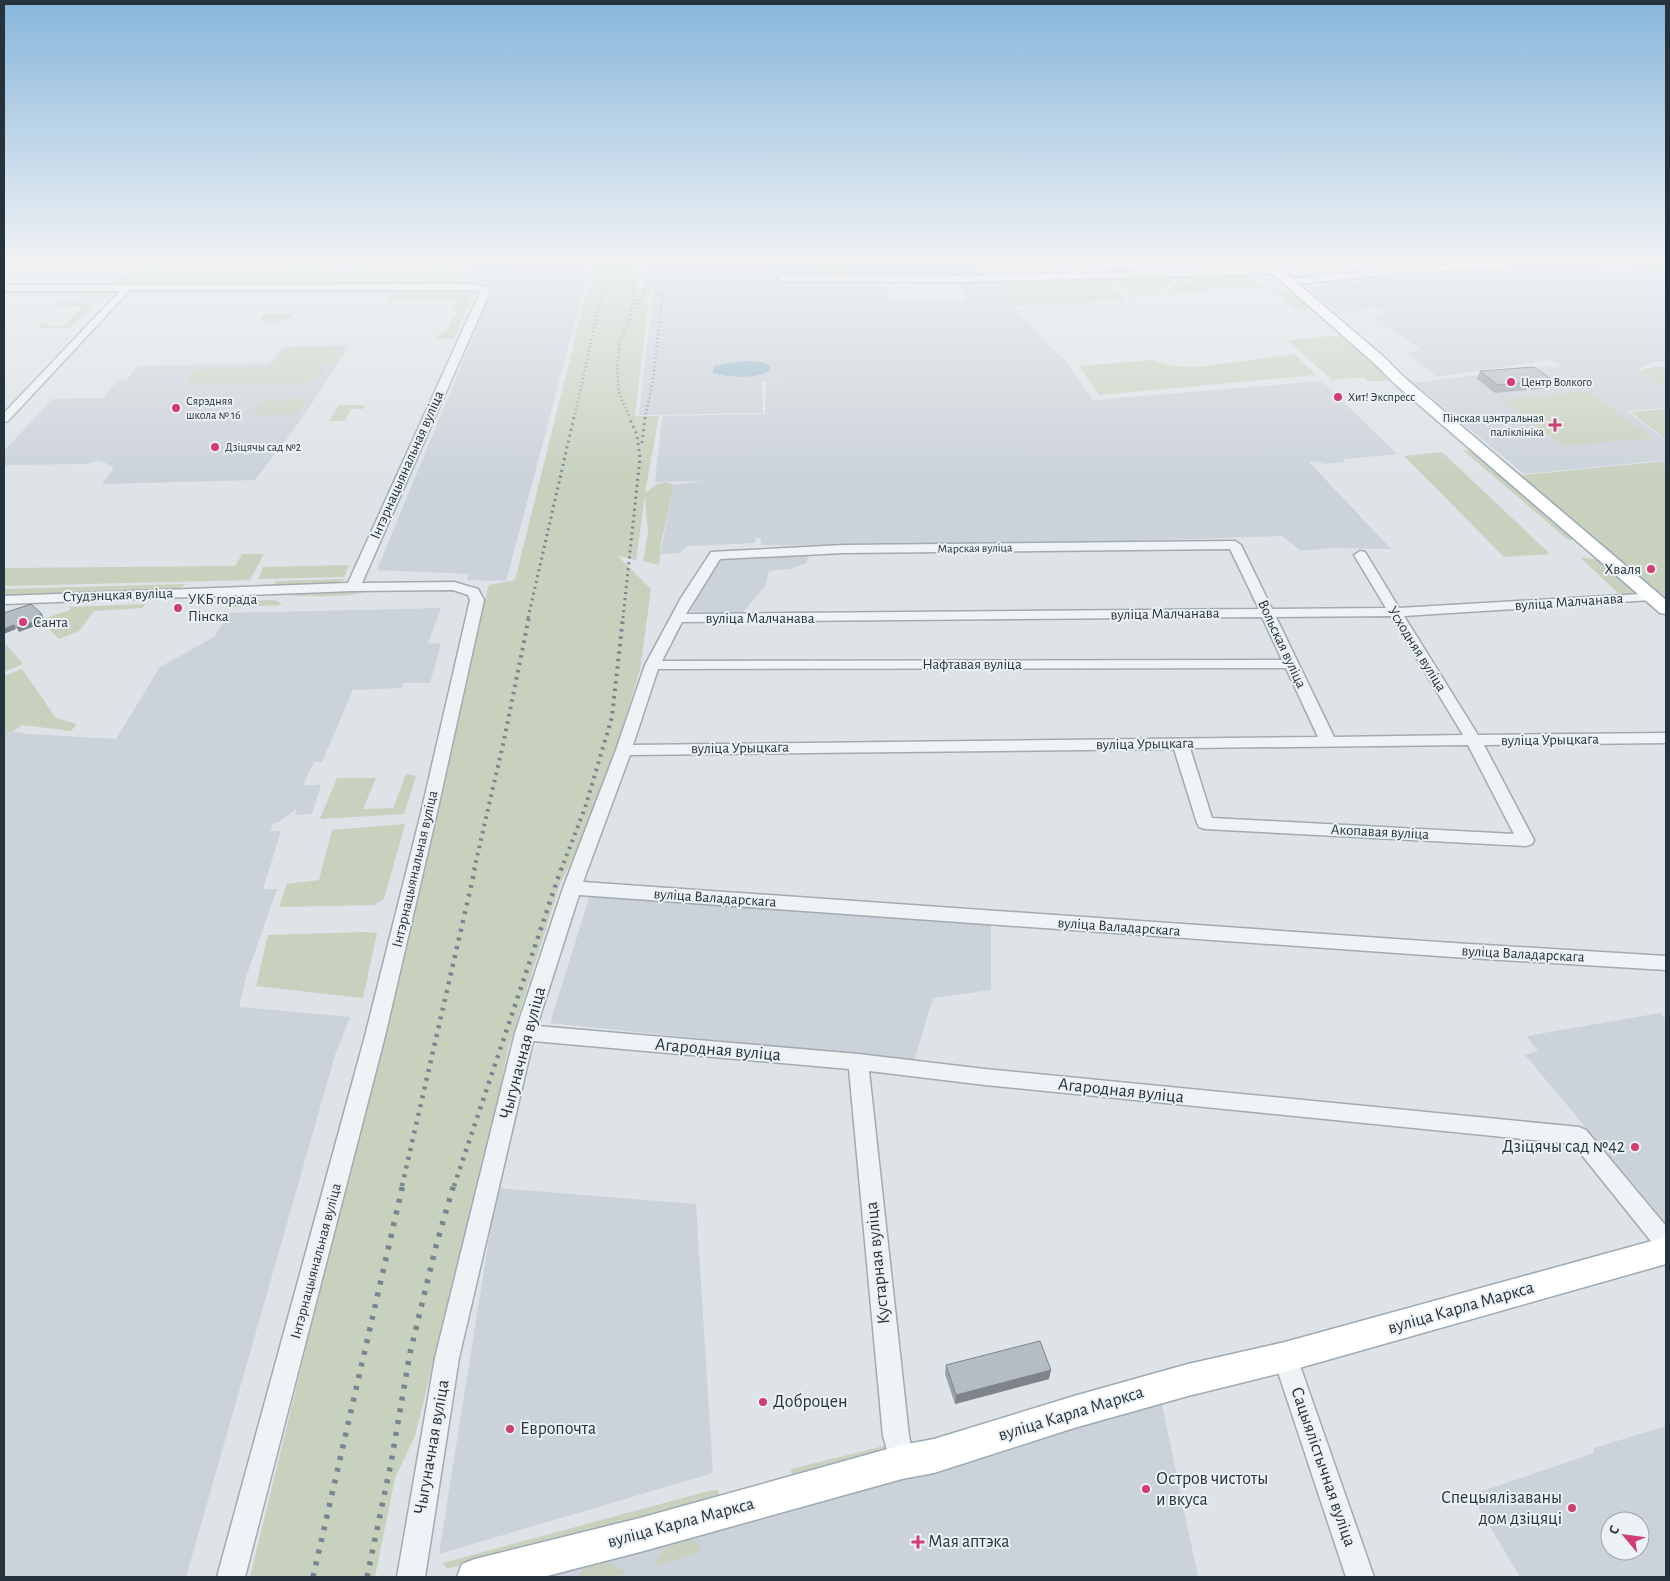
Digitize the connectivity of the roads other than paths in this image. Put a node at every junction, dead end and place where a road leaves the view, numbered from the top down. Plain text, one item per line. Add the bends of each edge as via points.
1 (86, 332) edge
2 (467, 332) edge
3 (1346, 332) edge
4 (4, 419) edge
5 (1235, 545) joint
6 (716, 555) joint
7 (1360, 555) dead end
8 (353, 587) junction
9 (1652, 596) junction
10 (4, 600) edge
11 (1666, 609) edge
12 (1267, 612) junction
13 (1394, 612) junction
14 (676, 618) junction
15 (1292, 664) junction
16 (652, 665) junction
17 (1666, 738) edge
18 (1474, 741) junction
19 (1180, 743) junction
20 (1329, 743) junction
21 (624, 750) junction
22 (572, 888) junction
23 (1666, 963) edge
24 (526, 1033) junction
25 (858, 1062) junction
26 (1666, 1243) edge
27 (1666, 1250) edge
28 (1285, 1357) junction
29 (902, 1462) junction
30 (231, 1577) edge
31 (411, 1577) edge
32 (475, 1577) edge
33 (1360, 1577) edge

1 - 4 street
2 - 8 street, Інтэрнацыянальная вуліца
3 - 9 main road via 1400,382
5 - 6 street, Марская вуліца via 844,549
5 - 12 street, Вольская вуліца
6 - 14 street, Чыгуначная вуліца
7 - 13 street, Усходняя вуліца
8 - 10 street, Студэнцкая вуліца
8 - 30 street, Інтэрнацыянальная вуліца via 454,586 473,592 477,600 376,1032
9 - 11 main road
9 - 13 street, вуліца Малчанава
12 - 13 street, вуліца Малчанава
12 - 14 street, вуліца Малчанава
12 - 15 street, Вольская вуліца
13 - 18 street, Усходняя вуліца
14 - 16 street, Чыгуначная вуліца
15 - 16 street, Нафтавая вуліца
15 - 20 street, Вольская вуліца
16 - 21 street, Чыгуначная вуліца
17 - 18 street, вуліца Урыцкага
18 - 19 street, Акопавая вуліца via 1526,840 1205,823
18 - 20 street, вуліца Урыцкага
19 - 20 street, вуліца Урыцкага
19 - 21 street, вуліца Урыцкага
21 - 22 street, Чыгуначная вуліца
22 - 23 street, вуліца Валадарскага
22 - 24 street, Чыгуначная вуліца
24 - 25 street, Агародная вуліца
24 - 31 street, Чыгуначная вуліца via 447,1358
25 - 26 street, Агародная вуліца via 1580,1136
25 - 29 street, Кустарная вуліца via 895,1427
27 - 28 main road, вуліца Карла Маркса
28 - 29 main road, вуліца Карла Маркса via 1188,1380 934,1456
28 - 33 street, Сацыялістычная вуліца
29 - 32 main road, вуліца Карла Маркса

